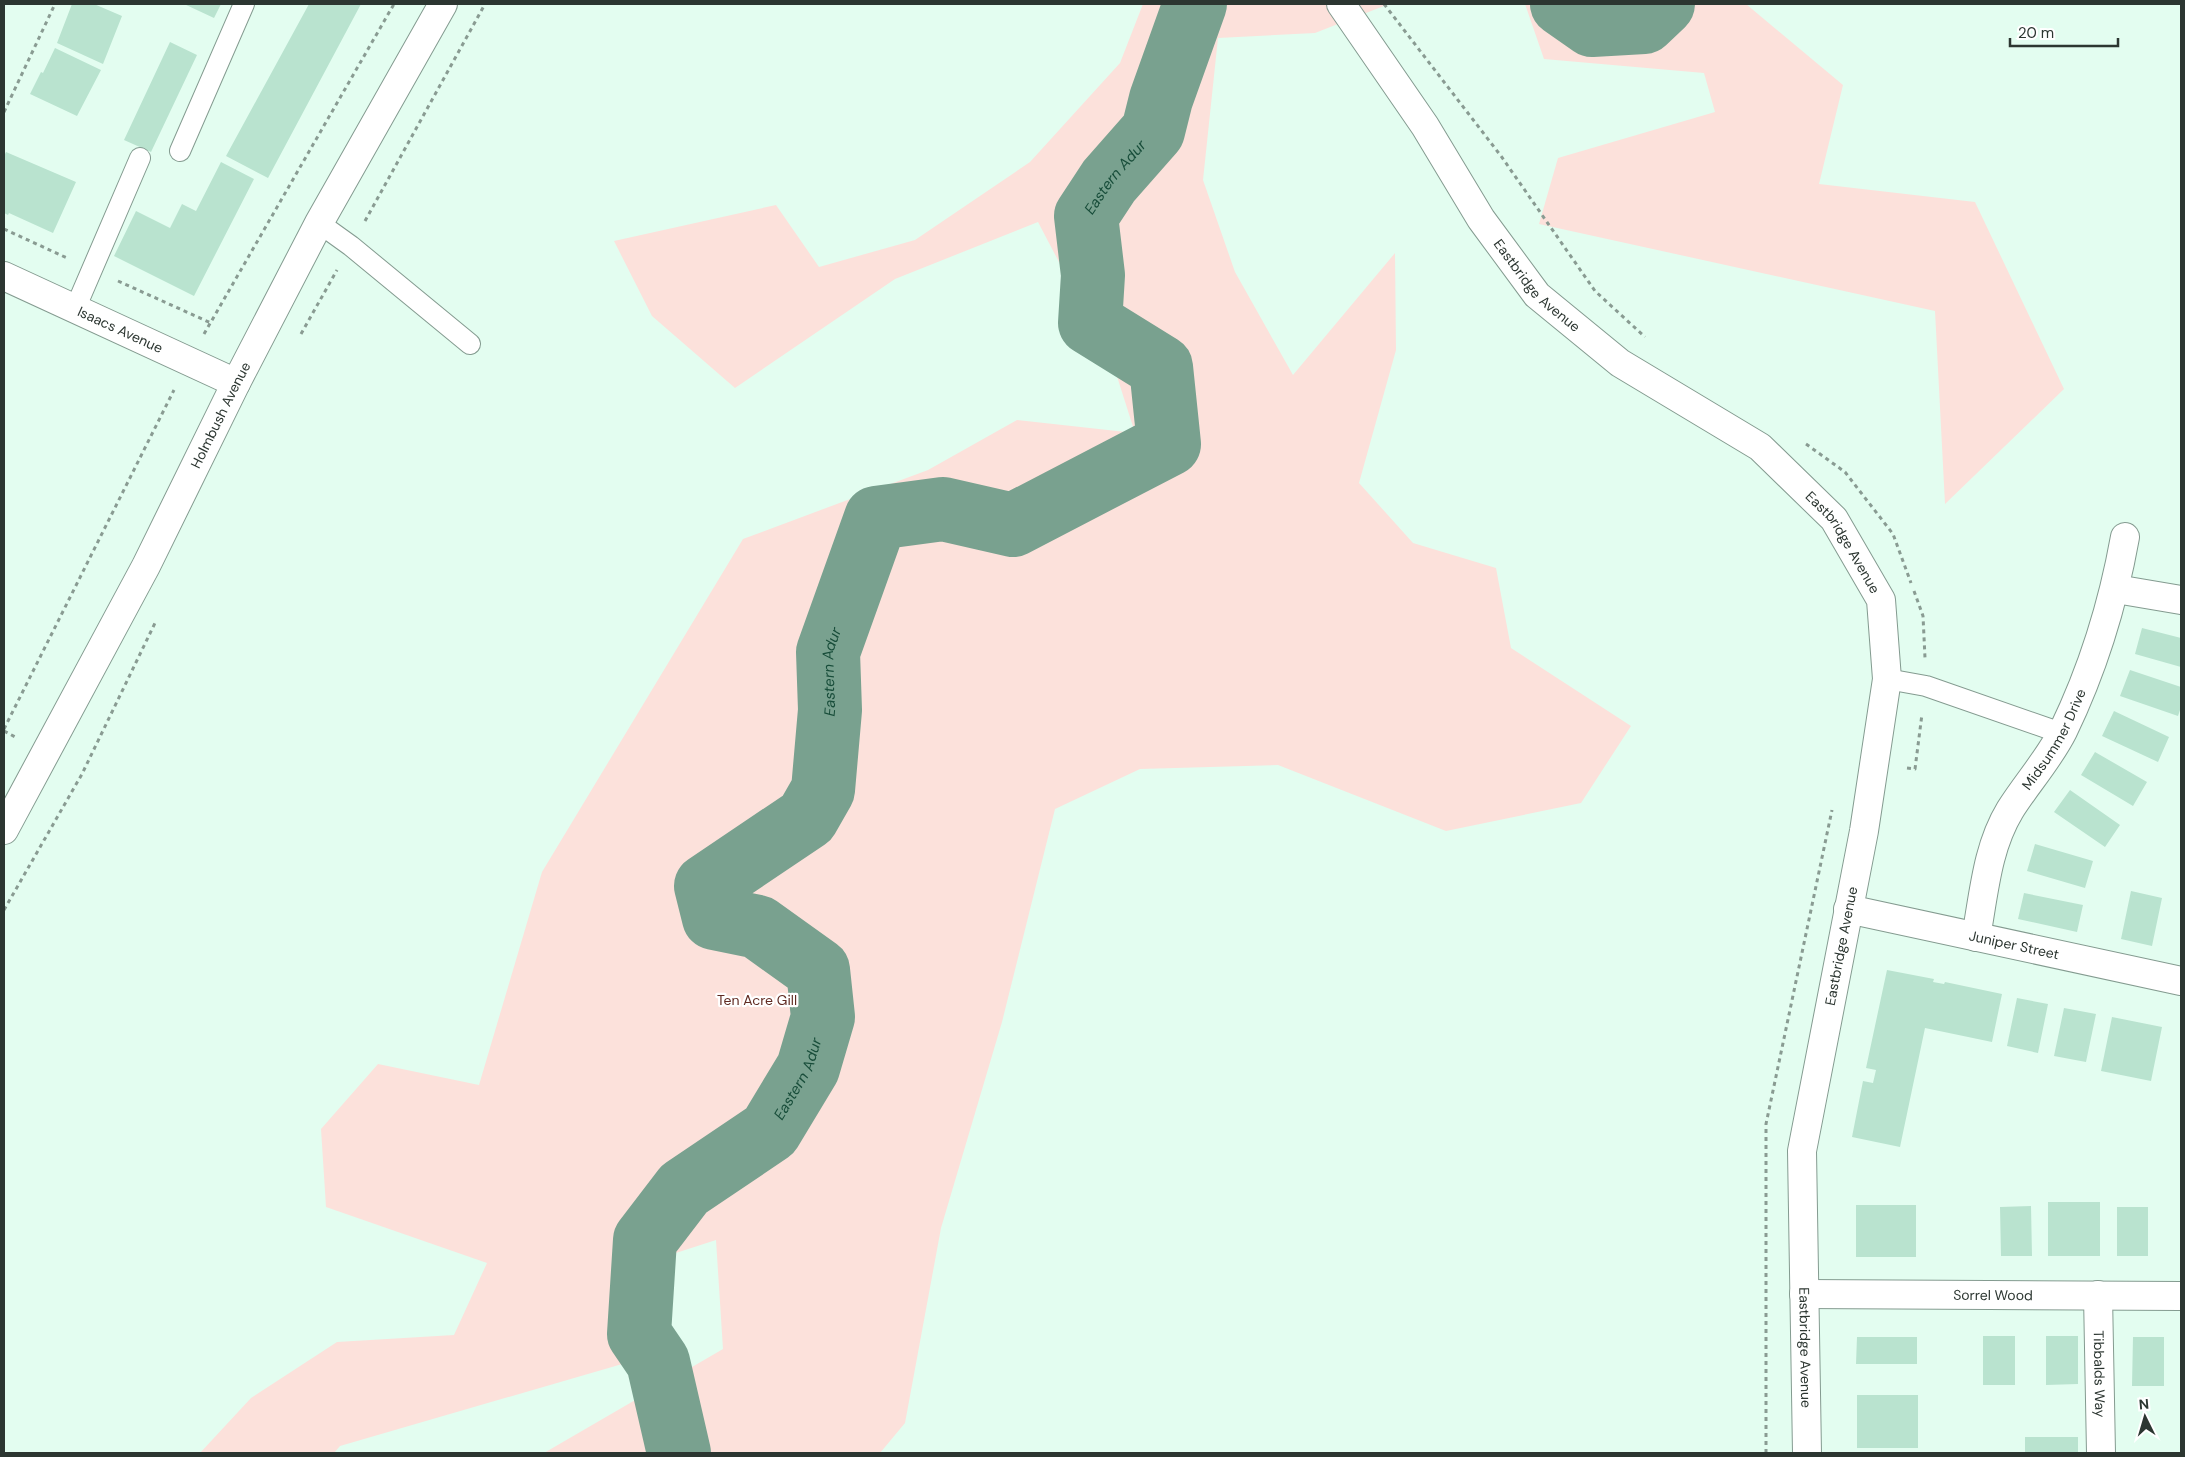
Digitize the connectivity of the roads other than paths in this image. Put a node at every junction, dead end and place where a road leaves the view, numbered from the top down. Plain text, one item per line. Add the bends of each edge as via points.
1 (244, 4) edge
2 (443, 4) edge
3 (1341, 4) edge
4 (180, 151) dead end
5 (140, 158) dead end
6 (319, 223) junction
7 (4, 276) edge
8 (75, 309) junction
9 (470, 344) dead end
10 (236, 383) junction
11 (2125, 537) dead end
12 (2116, 589) junction
13 (2181, 600) edge
14 (1887, 679) junction
15 (2061, 733) junction
16 (4, 830) edge
17 (1848, 909) junction
18 (1976, 937) junction
19 (2181, 981) edge
20 (1804, 1294) junction
21 (2098, 1295) junction
22 (2181, 1296) edge
23 (1807, 1453) edge
24 (2101, 1453) edge

1 - 4 lane
2 - 6 street, Holmbush Avenue
3 - 14 street, Eastbridge Avenue via 1426,126 1481,219 1537,295 1620,363 1760,447 1834,519 1882,600
5 - 8 lane
6 - 9 lane
6 - 10 street, Holmbush Avenue
7 - 8 street, Isaacs Avenue
8 - 10 street, Isaacs Avenue
10 - 16 street, Holmbush Avenue via 146,566
11 - 12 street, Midsummer Drive
12 - 13 street
12 - 15 street, Midsummer Drive via 2087,678
14 - 15 lane via 1926,686
14 - 17 street, Eastbridge Avenue via 1864,831
15 - 18 street, Midsummer Drive via 2010,811 1990,855
17 - 18 street, Juniper Street
17 - 20 street, Eastbridge Avenue via 1802,1151
18 - 19 street, Juniper Street
20 - 21 street, Sorrel Wood
20 - 23 street, Eastbridge Avenue
21 - 22 street, Sorrel Wood
21 - 24 street, Tibbalds Way

